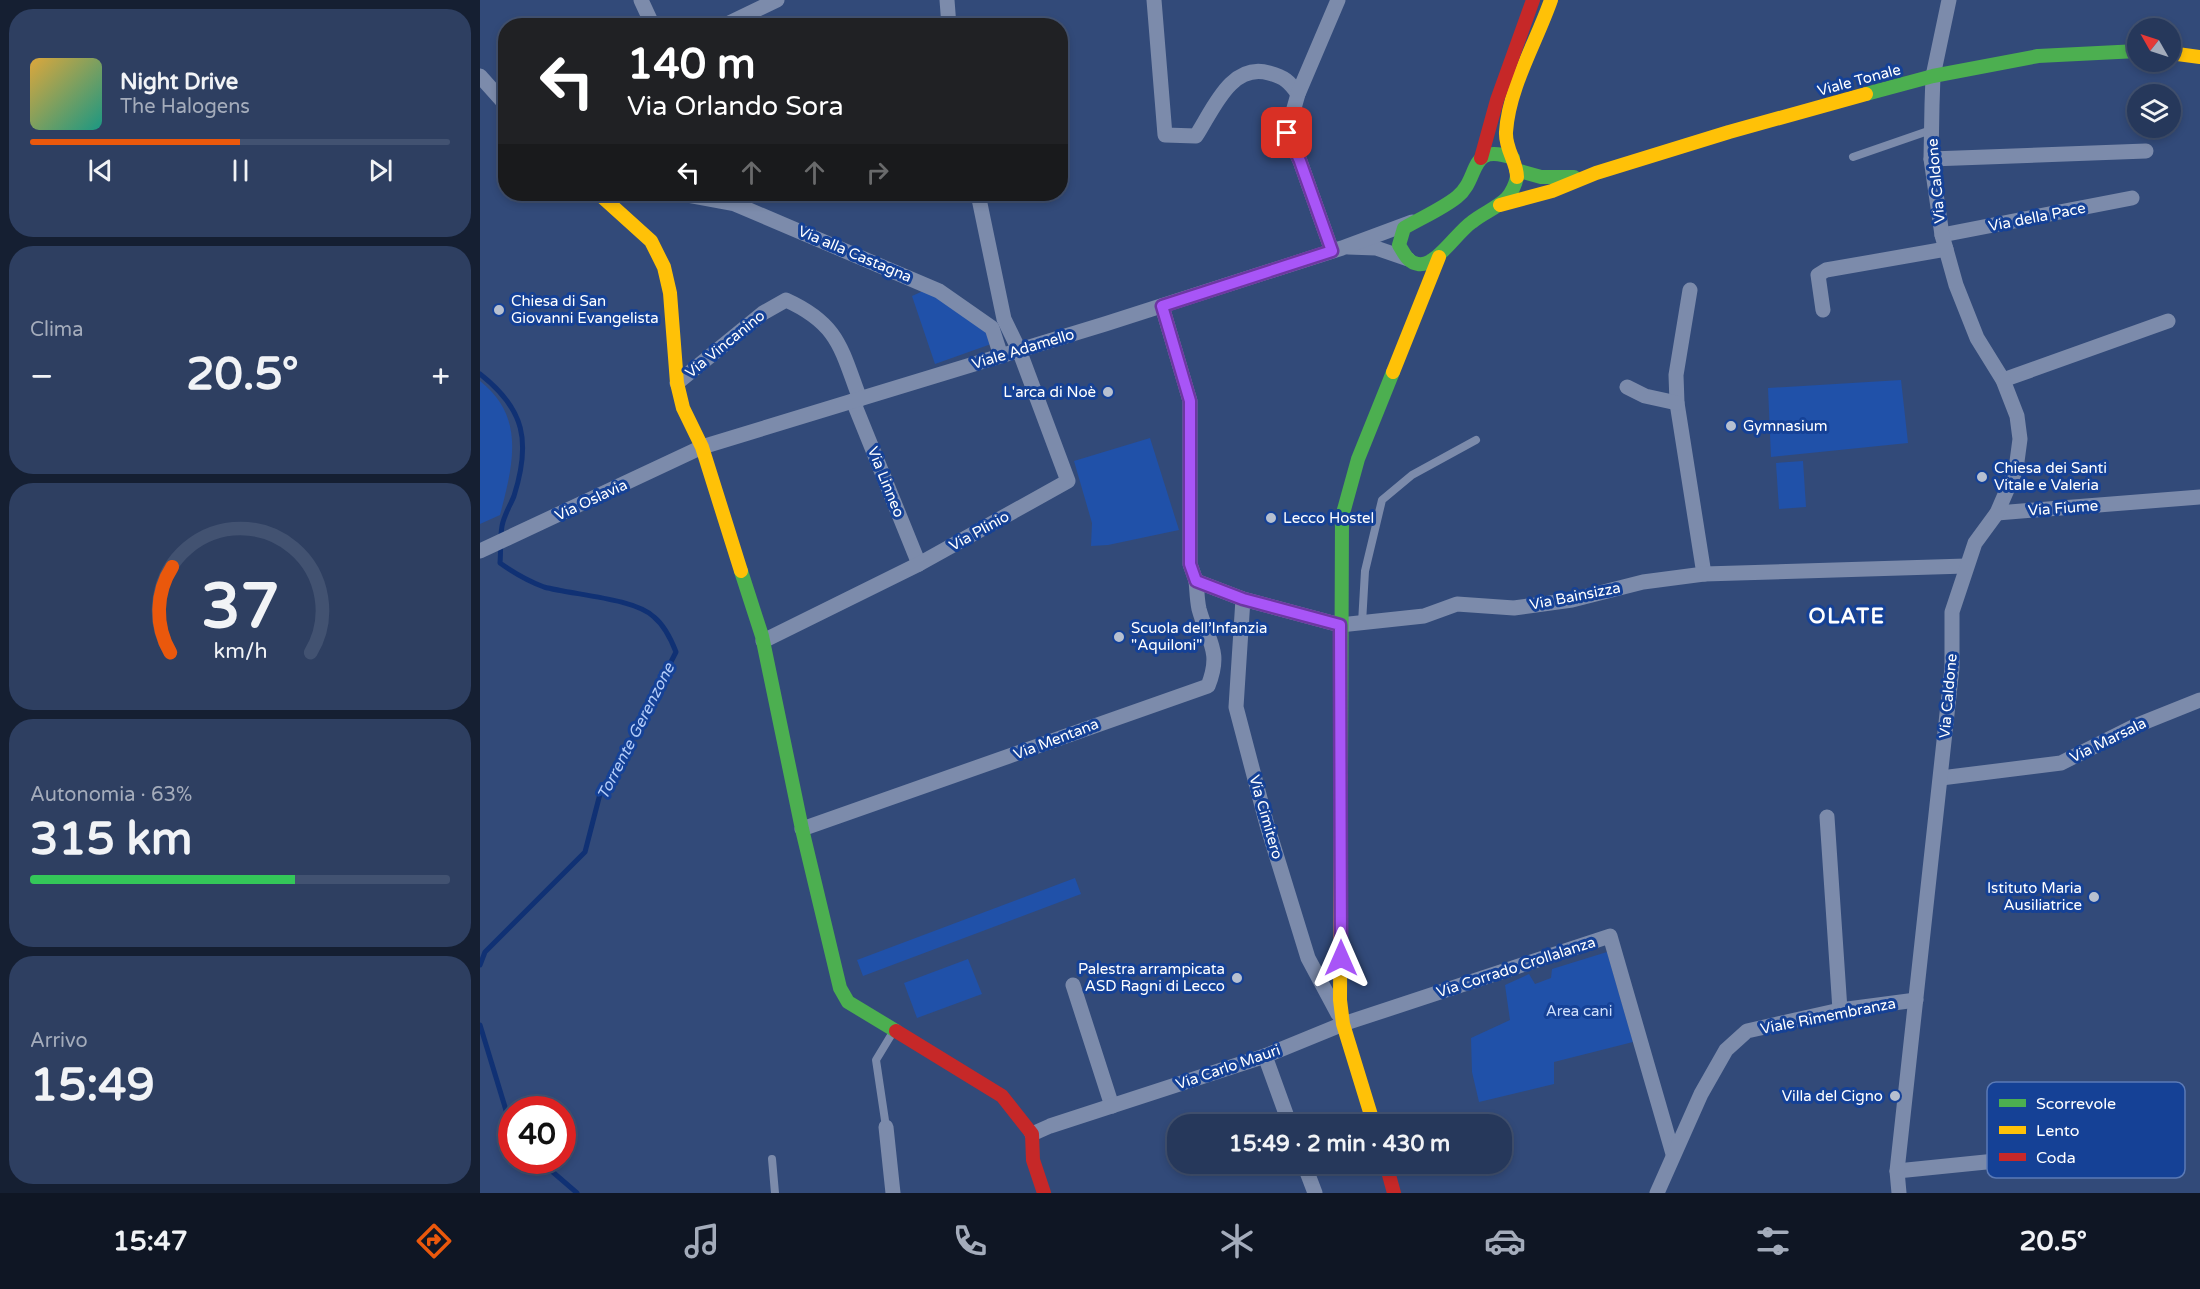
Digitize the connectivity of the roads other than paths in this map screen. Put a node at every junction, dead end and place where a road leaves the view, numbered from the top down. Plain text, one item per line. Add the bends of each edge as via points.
1 (641, 0) edge
2 (777, 0) edge
3 (946, 0) edge
4 (1154, 0) edge
5 (1338, 0) edge
6 (1533, 0) edge
7 (1551, 0) edge
8 (1949, 0) edge
9 (649, 18) edge
10 (740, 18) edge
11 (948, 18) edge
12 (2127, 52) edge
13 (2181, 54) edge
14 (2200, 57) edge
15 (480, 76) edge
16 (1933, 76) junction
17 (1298, 94) junction
18 (498, 96) edge
19 (1931, 130) junction
20 (2146, 151) dead end
21 (1853, 157) dead end
22 (1482, 158) junction
23 (1931, 159) junction
24 (1515, 164) junction
25 (1596, 173) junction
26 (2132, 198) dead end
27 (607, 201) edge
28 (719, 201) edge
29 (979, 201) edge
30 (1500, 205) junction
31 (1412, 222) junction
32 (1944, 242) junction
33 (1337, 250) junction
34 (1439, 257) junction
35 (1408, 259) junction
36 (1690, 290) dead end
37 (1162, 306) junction
38 (1823, 310) dead end
39 (2168, 321) dead end
40 (1409, 330) junction
41 (1019, 350) junction
42 (1001, 356) junction
43 (2003, 380) junction
44 (677, 383) junction
45 (1627, 387) dead end
46 (857, 400) junction
47 (1677, 403) junction
48 (1476, 440) dead end
49 (702, 447) junction
50 (2200, 497) edge
51 (1997, 513) junction
52 (480, 551) edge
53 (919, 564) junction
54 (1965, 566) junction
55 (1704, 574) junction
56 (1196, 581) junction
57 (1243, 599) junction
58 (1362, 622) junction
59 (1340, 625) junction
60 (763, 641) junction
61 (2200, 699) edge
62 (1941, 778) junction
63 (1827, 817) dead end
64 (801, 829) junction
65 (1073, 985) dead end
66 (1916, 1000) junction
67 (1840, 1010) junction
68 (1343, 1024) junction
69 (894, 1030) junction
70 (1265, 1056) junction
71 (1112, 1106) junction
72 (1286, 1114) edge
73 (1371, 1114) edge
74 (886, 1126) joint
75 (1032, 1134) junction
76 (1673, 1154) junction
77 (772, 1159) dead end
78 (1987, 1162) edge
79 (1897, 1171) junction
80 (1308, 1174) edge
81 (1389, 1174) edge
82 (775, 1193) edge
83 (893, 1193) edge
84 (1044, 1193) edge
85 (1315, 1193) edge
86 (1394, 1193) edge
87 (1657, 1193) edge
88 (1899, 1193) edge

1 - 9 street
2 - 10 street
3 - 11 street
4 - 17 street via 1165,135 1196,136 1236,78 1259,70 1286,77
5 - 17 street
6 - 22 street via 1497,100
7 - 24 street via 1507,125 1507,148
8 - 16 street, Via Caldone
12 - 16 street, Viale Tonale via 2038,56
13 - 14 street
15 - 18 street
16 - 19 street, Via Caldone
16 - 25 street, Viale Tonale
17 - 33 street via 1287,133
19 - 21 lane
19 - 23 street, Via Caldone
20 - 23 street
22 - 24 street, Viale Tonale via 1496,152
22 - 31 street via 1459,196
23 - 32 street, Via Caldone
24 - 25 street, Viale Tonale via 1557,178
24 - 30 street via 1514,188
25 - 30 street, Viale Tonale via 1552,191
26 - 32 street, Via della Pace
27 - 44 street via 651,240 664,267 670,293
28 - 42 street, Via alla Castagna via 735,204 939,291 992,328
29 - 41 street via 1004,320
30 - 34 street via 1465,226
31 - 33 street, Viale Adamello
31 - 35 street via 1404,228 1399,245
32 - 38 street via 1826,270 1818,275
32 - 43 street, Via Caldone via 1977,338
33 - 35 street, Viale Adamello via 1376,248
33 - 37 street, Viale Adamello
34 - 35 street via 1425,264
34 - 40 street
35 - 40 street via 1415,282
36 - 47 street via 1676,375
37 - 41 street, Viale Adamello
37 - 56 street, Via Mentana via 1190,401 1190,564
39 - 43 street
40 - 59 street via 1344,501
41 - 42 street, Viale Adamello
41 - 53 street, Via Plinio via 1068,481
42 - 46 street, Viale Adamello
43 - 51 street, Via Caldone via 2017,416 2020,439 2016,469
44 - 46 street, Via Vincanino via 763,313 786,300 810,310 831,329
44 - 49 street via 683,408
45 - 47 street via 1645,396
46 - 49 street, Viale Adamello
46 - 53 street, Via Linneo
47 - 55 street
48 - 58 lane via 1412,475 1382,500 1365,571
49 - 52 street, Via Oslavia
49 - 60 street
50 - 51 street, Via Fiume
51 - 54 street, Via Caldone via 1975,543
53 - 60 street, Via Plinio
54 - 55 street, Via Bainsizza
54 - 62 street, Via Caldone via 1952,612 1952,668
55 - 58 street, Via Bainsizza via 1642,582 1572,600 1514,608 1457,604 1424,616
56 - 57 street
56 - 64 street, Via Mentana via 1199,608 1216,666 1208,686
57 - 59 street
57 - 68 street, Via Cimitero via 1236,706 1308,958
58 - 59 street, Via Bainsizza
59 - 68 street
60 - 64 street
61 - 62 street, Via Marsala via 2134,726 2061,763
62 - 66 street, Via Caldone
63 - 67 street
64 - 69 street via 840,988 848,1002
65 - 71 street
66 - 67 street, Viale Rimembranza
66 - 79 street, Via Caldone
67 - 76 street, Viale Rimembranza via 1747,1031 1726,1050
68 - 70 street, Via Carlo Mauri
68 - 73 street
68 - 76 street, Via Corrado Crollalanza via 1610,936
69 - 74 lane via 876,1060
69 - 75 street via 1002,1096
70 - 71 street, Via Carlo Mauri
70 - 72 street
71 - 75 street, Via Carlo Mauri
74 - 83 street
75 - 84 street via 1033,1160
76 - 87 street, Viale Rimembranza
77 - 82 lane
78 - 79 street
79 - 88 street, Via Caldone
80 - 85 street
81 - 86 street

